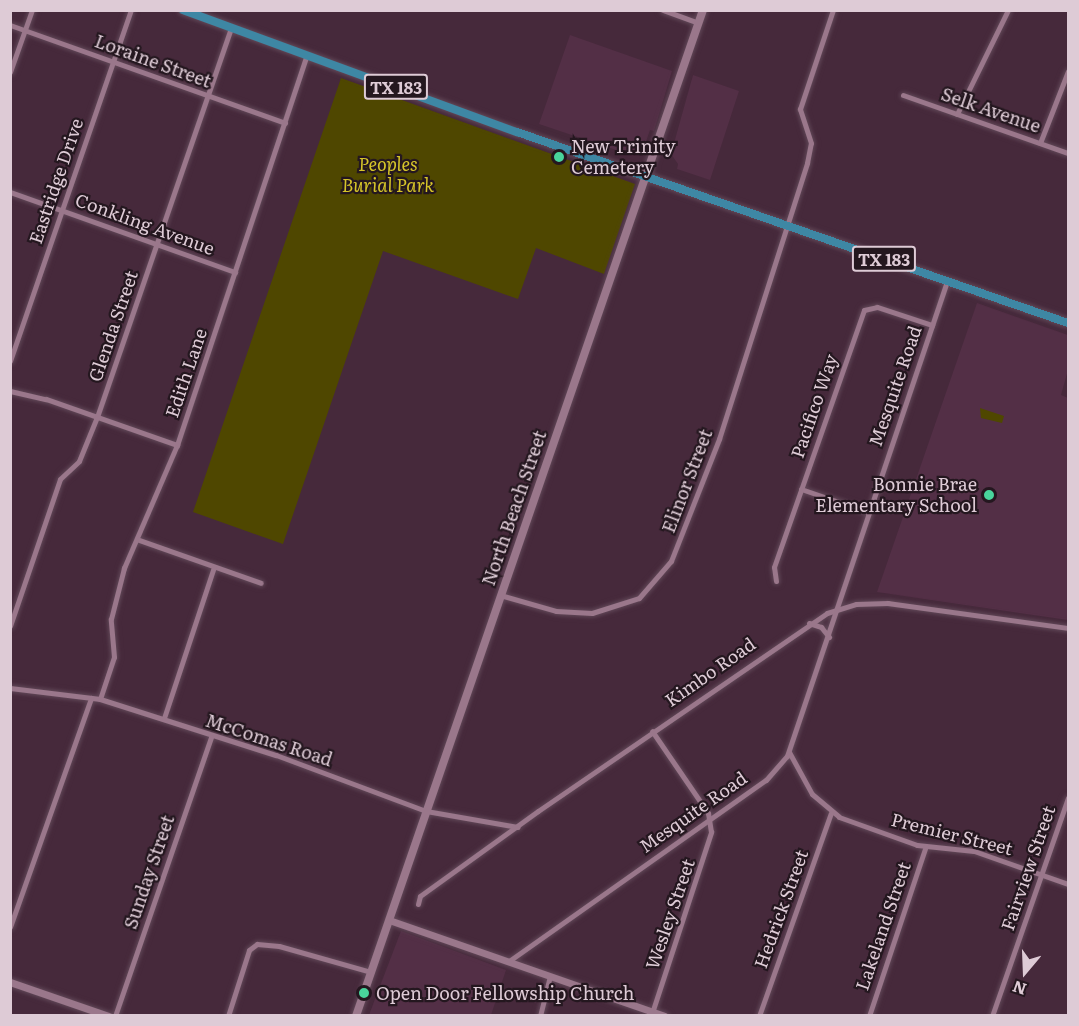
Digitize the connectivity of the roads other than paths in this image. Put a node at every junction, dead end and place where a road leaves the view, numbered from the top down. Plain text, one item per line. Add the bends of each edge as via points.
1 (32, 10) edge
2 (131, 10) edge
3 (183, 10) edge
4 (214, 10) edge
5 (663, 10) edge
6 (704, 10) edge
7 (833, 10) edge
8 (1008, 10) edge
9 (210, 20) junction
10 (699, 23) junction
11 (10, 25) edge
12 (231, 27) junction
13 (24, 30) junction
14 (307, 55) junction
15 (113, 64) junction
16 (1068, 71) edge
17 (10, 72) edge
18 (903, 95) dead end
19 (206, 96) junction
20 (957, 114) junction
21 (285, 123) junction
22 (1040, 143) junction
23 (1068, 153) edge
24 (649, 177) junction
25 (10, 192) edge
26 (62, 211) junction
27 (787, 225) junction
28 (156, 244) junction
29 (236, 272) junction
30 (947, 281) junction
31 (1068, 323) edge
32 (932, 326) junction
33 (10, 361) edge
34 (10, 391) edge
35 (98, 417) junction
36 (177, 445) junction
37 (801, 489) junction
38 (868, 512) junction
39 (139, 540) junction
40 (214, 567) junction
41 (776, 580) dead end
42 (261, 583) dead end
43 (500, 595) junction
44 (836, 610) junction
45 (809, 623) junction
46 (10, 626) edge
47 (1068, 628) edge
48 (829, 637) junction
49 (10, 688) edge
50 (91, 698) junction
51 (100, 699) junction
52 (164, 718) junction
53 (652, 731) junction
54 (211, 737) junction
55 (789, 752) junction
56 (1068, 798) edge
57 (426, 811) junction
58 (831, 813) junction
59 (710, 818) junction
60 (518, 827) junction
61 (926, 846) junction
62 (1042, 874) junction
63 (1068, 884) edge
64 (417, 904) dead end
65 (389, 920) junction
66 (10, 927) edge
67 (508, 961) junction
68 (371, 972) junction
69 (550, 976) junction
70 (10, 981) edge
71 (651, 1013) edge
72 (108, 1016) edge
73 (115, 1016) edge
74 (228, 1016) edge
75 (356, 1016) edge
76 (540, 1016) edge
77 (665, 1016) edge
78 (759, 1016) edge
79 (868, 1016) edge
80 (992, 1016) edge

1 - 13 street
2 - 15 street, Eastridge Drive
3 - 9 main road, TX 183
4 - 9 street
5 - 10 street
6 - 10 main road, North Beach Street
7 - 27 street, Elinor Street via 804,88 800,116 811,143
8 - 20 street
9 - 12 main road, TX 183
10 - 24 main road, North Beach Street
11 - 13 street, Loraine Street
12 - 14 main road, TX 183
12 - 19 street, Glenda Street
13 - 15 street, Loraine Street
13 - 17 street
14 - 21 street, Edith Lane
14 - 24 main road, TX 183
15 - 19 street, Loraine Street
15 - 26 street, Eastridge Drive
16 - 22 street
18 - 20 street, Selk Avenue
19 - 21 street, Loraine Street
19 - 28 street, Glenda Street
20 - 22 street, Selk Avenue
21 - 29 street, Edith Lane
22 - 23 street, Selk Avenue
24 - 27 main road, TX 183
24 - 43 main road, North Beach Street
25 - 26 street, Conkling Avenue
26 - 28 street, Conkling Avenue
26 - 33 street, Eastridge Drive
27 - 30 main road, TX 183
27 - 43 street, Elinor Street via 720,439 681,540 656,584 639,598 592,613 556,611
28 - 29 street, Conkling Avenue
28 - 35 street, Glenda Street
29 - 36 street, Edith Lane
30 - 31 main road, TX 183
30 - 32 street, Mesquite Road
32 - 37 street, Pacifico Way via 877,307 864,310
32 - 38 street, Mesquite Road
34 - 35 street
35 - 36 street
35 - 46 street, Glenda Street via 79,461 60,479
36 - 39 street, Edith Lane
37 - 38 street
37 - 41 street, Pacifico Way via 774,567
38 - 44 street, Mesquite Road
39 - 40 street
39 - 51 street, Edith Lane via 124,568 115,601 111,619 114,657
40 - 42 street
40 - 52 street
43 - 57 main road, North Beach Street
44 - 45 street, Kimbo Road
44 - 47 street, Kimbo Road via 865,603 888,603
44 - 48 street, Mesquite Road
45 - 48 street via 821,627
45 - 53 street, Kimbo Road
48 - 55 street, Mesquite Road
49 - 50 street, McComas Road
50 - 51 street, McComas Road
50 - 66 street
51 - 52 street, McComas Road
52 - 54 street, McComas Road
53 - 59 street
53 - 60 street, Kimbo Road
54 - 57 street, McComas Road via 276,755
54 - 73 street, Sunday Street
55 - 58 street, Premier Street via 812,794
55 - 59 street, Mesquite Road via 771,776
56 - 62 street, Fairview Street
57 - 60 street, McComas Road
57 - 65 main road, North Beach Street
58 - 61 street, Premier Street
58 - 78 street, Hedrick Street
59 - 67 street, Mesquite Road
59 - 71 street, Wesley Street via 706,855
60 - 64 street, Kimbo Road via 420,896
61 - 62 street, Premier Street via 974,852
61 - 79 street, Lakeland Street
62 - 63 street, Premier Street
62 - 80 street, Fairview Street
65 - 67 street
65 - 68 main road, North Beach Street
67 - 69 street
68 - 74 street via 279,946 257,944 249,950
68 - 75 main road, North Beach Street
69 - 71 street
69 - 76 street
70 - 72 street
71 - 77 street

